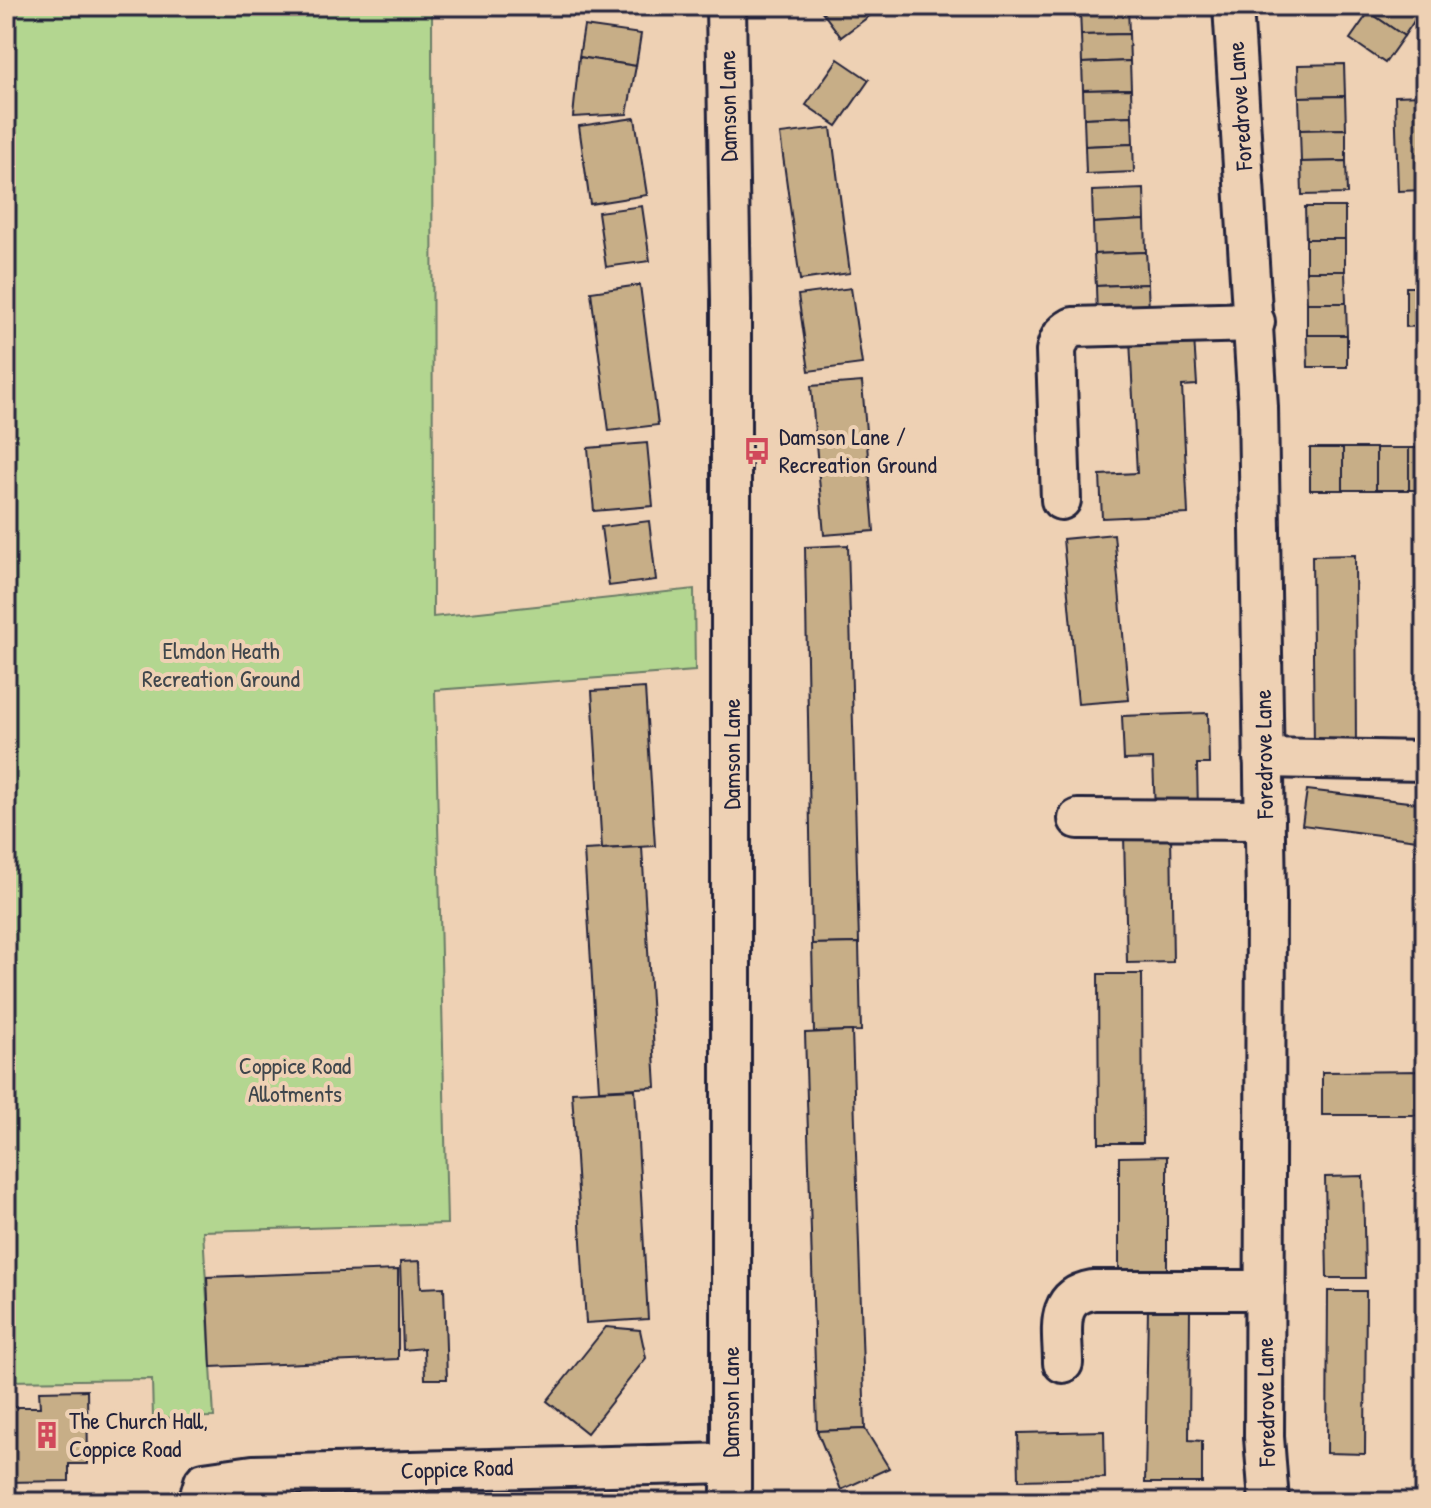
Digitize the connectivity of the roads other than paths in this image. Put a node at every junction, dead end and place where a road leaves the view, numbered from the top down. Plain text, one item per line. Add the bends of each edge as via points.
1 (726, 6) edge
2 (1233, 6) edge
3 (1255, 322) junction
4 (1061, 500) dead end
5 (1263, 758) junction
6 (1425, 761) edge
7 (1078, 819) dead end
8 (1265, 820) junction
9 (1265, 1290) junction
10 (1063, 1363) dead end
11 (731, 1463) junction
12 (198, 1502) edge
13 (731, 1502) edge
14 (1269, 1502) edge

1 - 11 street, Damson Lane
2 - 3 street, Foredrove Lane
3 - 4 street via 1065,331 1056,351
3 - 5 street, Foredrove Lane
5 - 6 street
5 - 8 street, Foredrove Lane
7 - 8 street
8 - 9 street, Foredrove Lane
9 - 10 street via 1077,1293 1067,1303 1063,1320
9 - 14 street, Foredrove Lane
11 - 12 street, Coppice Road via 253,1475 204,1482
11 - 13 street, Damson Lane

